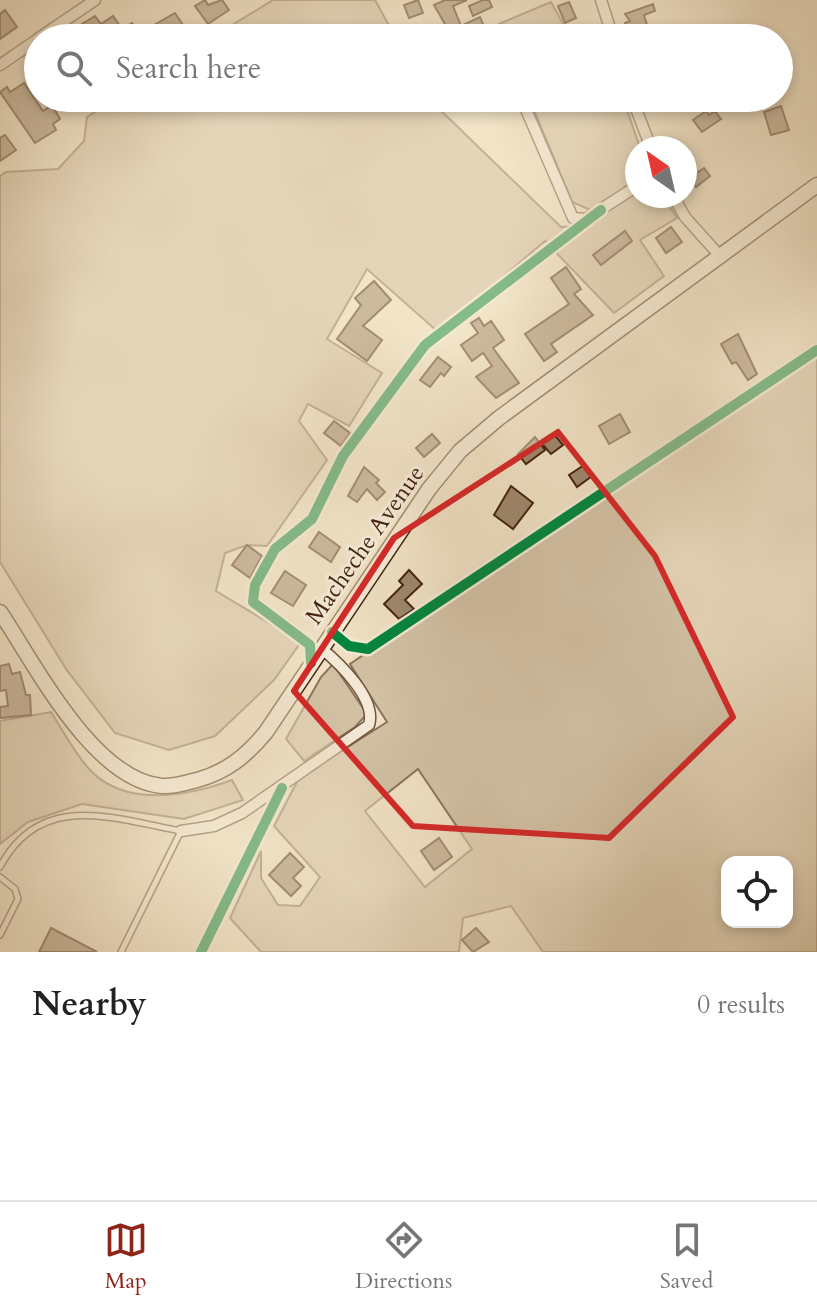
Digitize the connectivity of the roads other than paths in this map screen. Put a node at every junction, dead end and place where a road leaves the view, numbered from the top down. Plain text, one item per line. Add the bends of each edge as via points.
1 (95, 0) edge
2 (601, 0) edge
3 (59, 24) edge
4 (609, 24) edge
5 (24, 48) edge
6 (0, 65) edge
7 (527, 112) edge
8 (637, 112) edge
9 (646, 136) edge
10 (817, 185) edge
11 (625, 194) edge
12 (680, 208) edge
13 (601, 210) junction
14 (720, 256) junction
15 (817, 350) edge
16 (0, 612) edge
17 (332, 632) junction
18 (321, 648) junction
19 (311, 663) junction
20 (282, 788) junction
21 (181, 831) junction
22 (0, 867) edge
23 (0, 877) edge
24 (0, 935) edge
25 (123, 951) edge
26 (201, 952) edge

1 - 3 street
2 - 4 street
5 - 6 street
7 - 13 street via 569,214 582,220
8 - 9 street
10 - 14 main road, Macheche Avenue
11 - 13 street
12 - 14 street
13 - 19 street via 425,345 343,456 312,519 275,549 255,585 253,602 310,645
14 - 17 main road, Macheche Avenue via 460,451
15 - 17 street via 368,649 349,646
16 - 19 main road, Macheche Avenue via 88,741 110,763 159,786 208,777 240,760 266,732
17 - 18 main road, Macheche Avenue
18 - 19 main road, Macheche Avenue
18 - 20 street via 346,673 371,717 364,731
20 - 21 street via 214,826
20 - 26 street
21 - 22 lane via 94,814 55,817 32,827 11,846
21 - 25 lane
23 - 24 lane via 15,889 18,899

